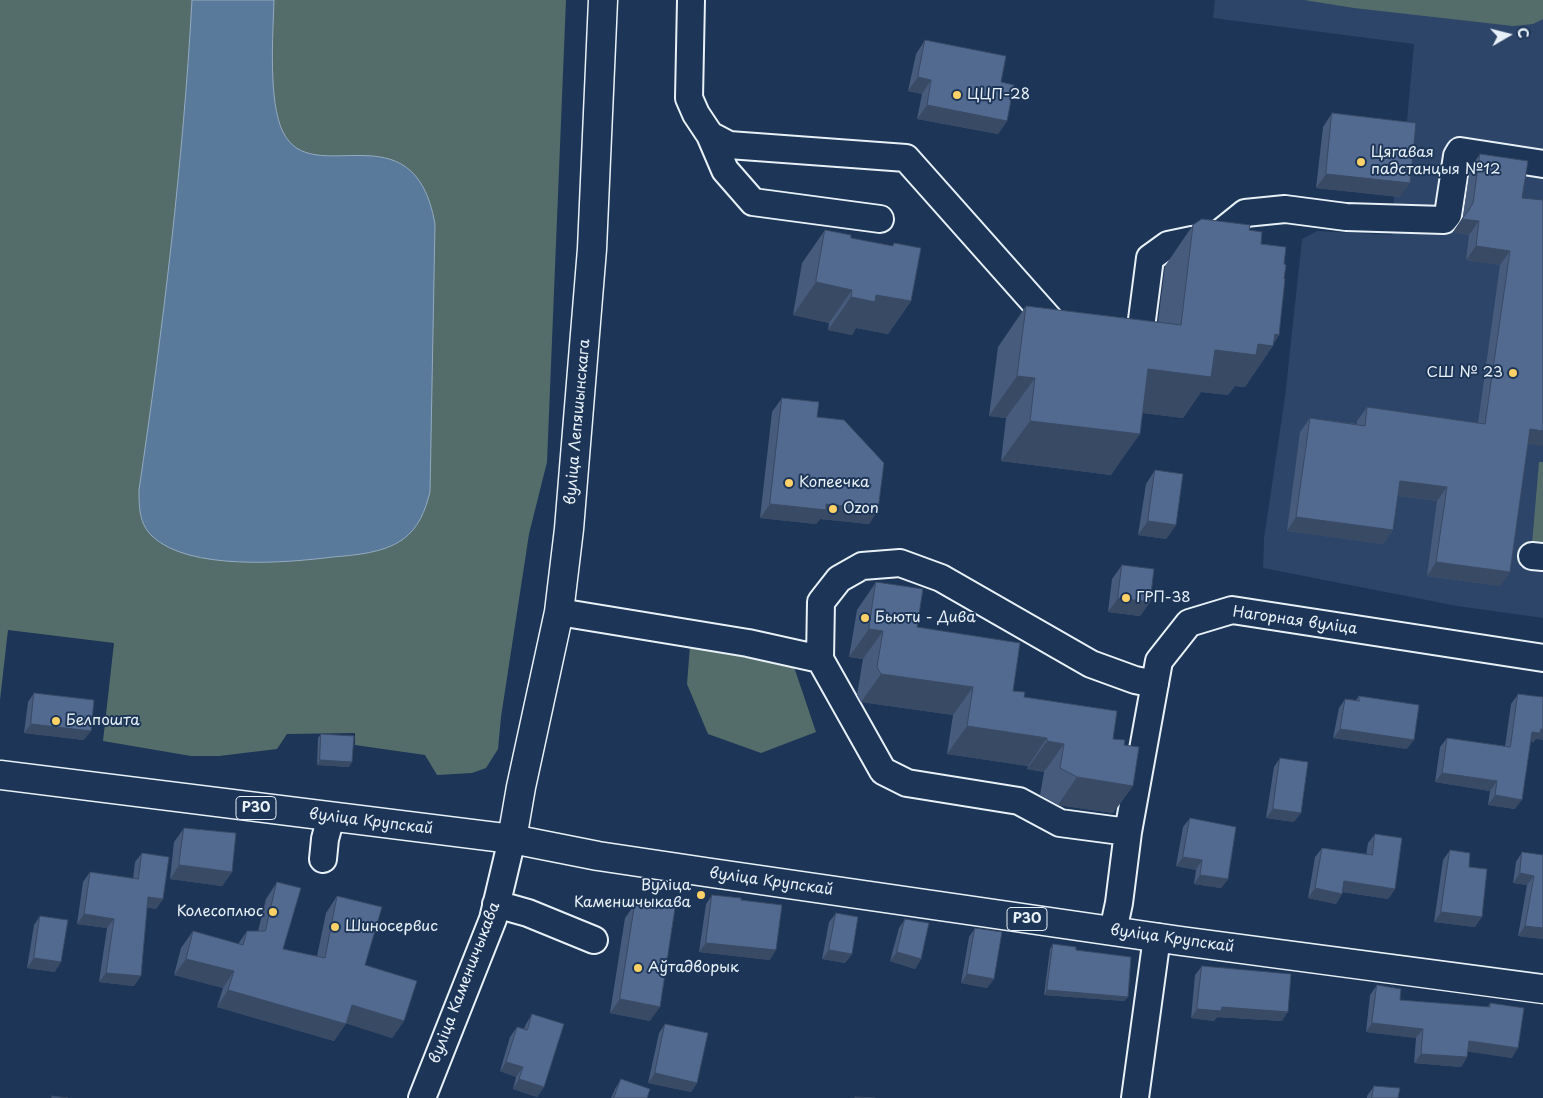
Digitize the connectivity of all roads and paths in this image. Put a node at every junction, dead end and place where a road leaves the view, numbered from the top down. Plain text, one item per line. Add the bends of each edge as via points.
1 (603, 0) edge
2 (691, 0) edge
3 (710, 134) junction
4 (1543, 164) edge
5 (880, 219) dead end
6 (559, 612) junction
7 (1543, 658) edge
8 (820, 659) junction
9 (1155, 684) junction
10 (0, 775) edge
11 (331, 817) junction
12 (1128, 832) junction
13 (512, 839) junction
14 (323, 859) dead end
15 (496, 904) junction
16 (1113, 931) junction
17 (1158, 937) junction
18 (594, 940) dead end
19 (1543, 989) edge
20 (422, 1098) edge
21 (1135, 1098) edge

1 - 6 main road, вуліца Лепяшынскага via 592,249
2 - 3 street via 688,98
3 - 4 street via 729,145 906,158 1059,330 1140,335 1150,258 1168,245 1214,238 1245,214 1285,210 1346,217 1444,220 1448,216 1460,151
3 - 5 street via 725,170 753,202
6 - 8 street via 748,643
6 - 13 main road, вуліца Лепяшынскага
7 - 9 street, Нагорная вуліца via 1232,610 1189,623 1159,661
8 - 9 street via 821,602 839,578 862,566 900,563 941,578 1091,664
8 - 12 street via 883,771 907,783 1019,801 1060,823
9 - 12 street, Нагорная вуліца
10 - 11 main road, вуліца Крупскай / Р30
11 - 13 main road, вуліца Крупскай / Р30
11 - 14 street
12 - 16 street, Нагорная вуліца
13 - 15 street, вуліца Каменшчыкава
13 - 16 main road, вуліца Крупскай / Р30 via 617,859
15 - 18 street via 528,913
15 - 20 street, вуліца Каменшчыкава
16 - 17 main road, вуліца Крупскай / Р30
17 - 19 main road, вуліца Крупскай / Р30
17 - 21 street

